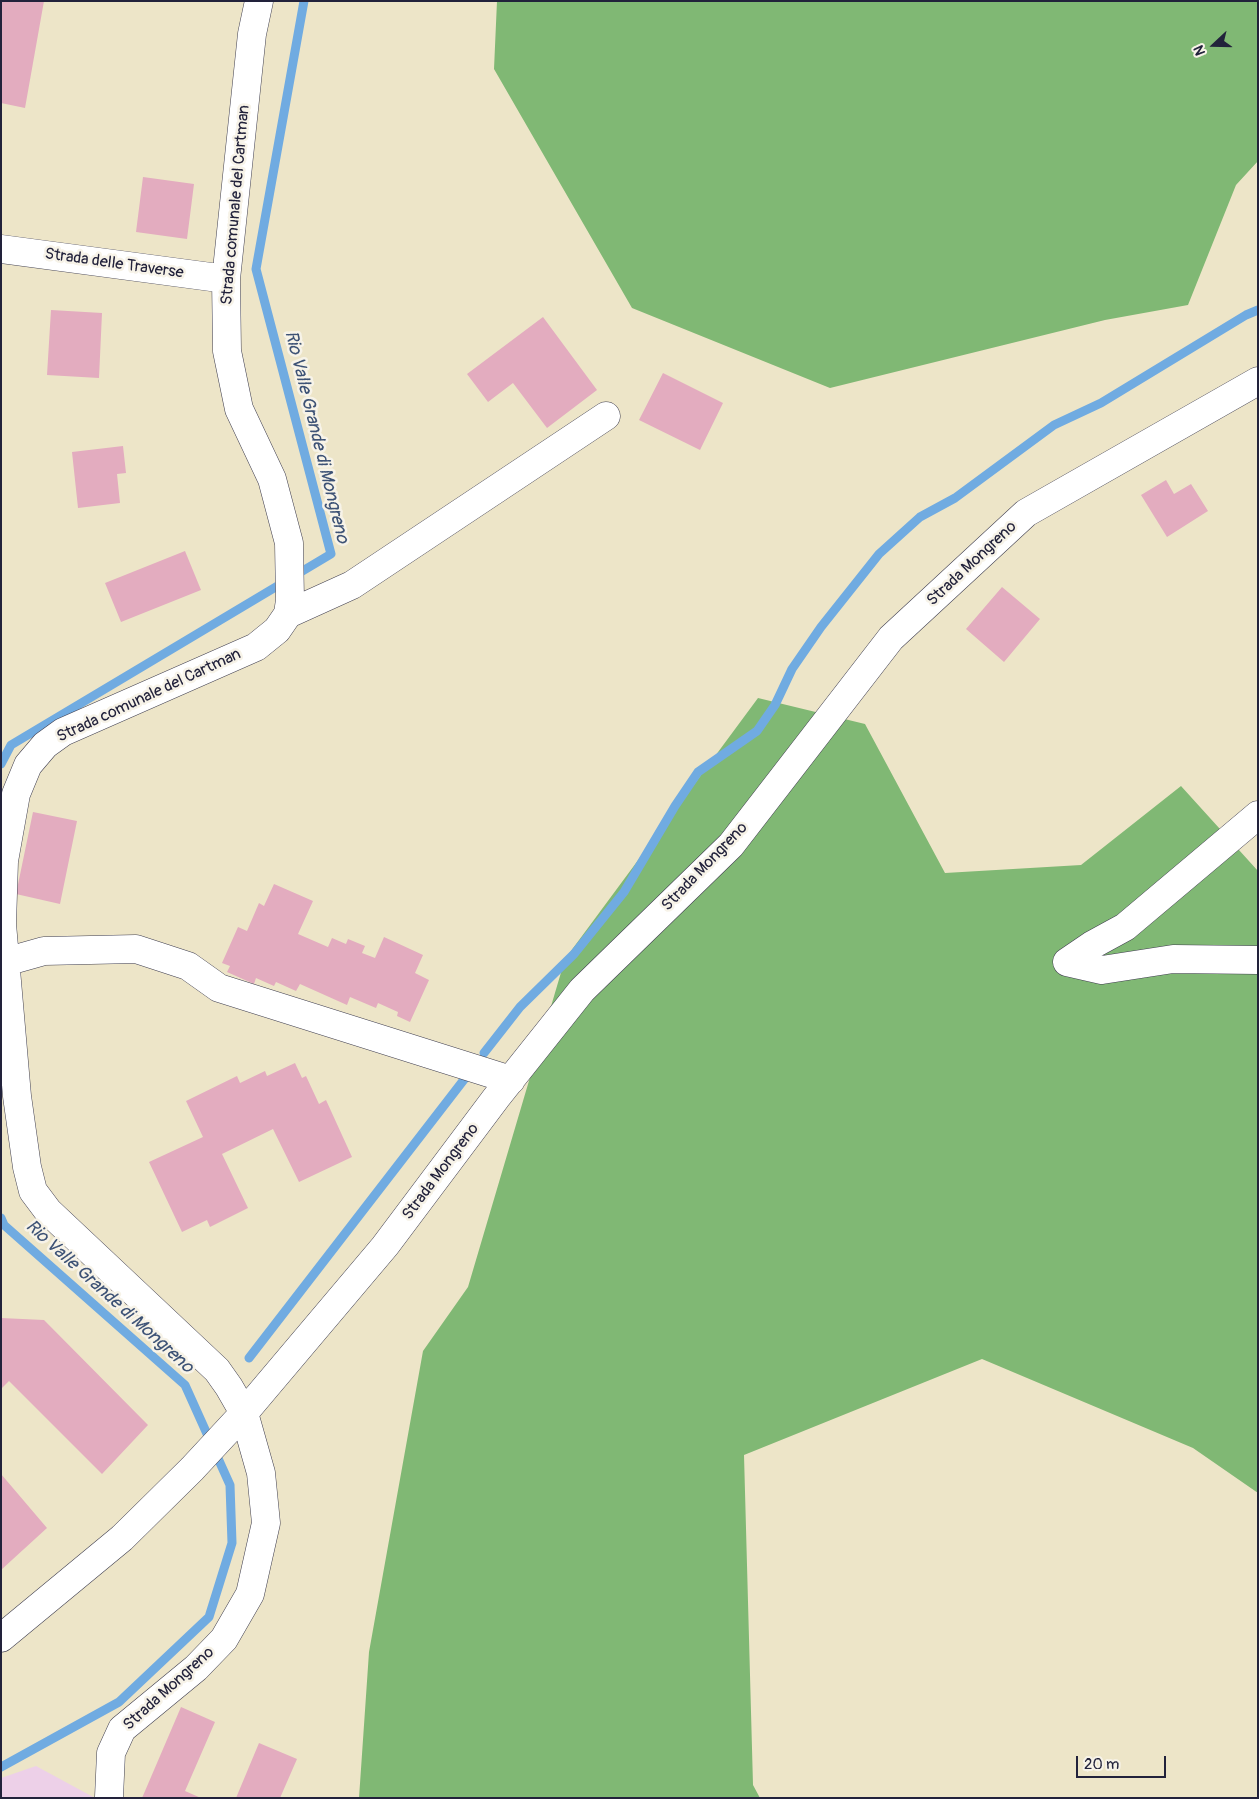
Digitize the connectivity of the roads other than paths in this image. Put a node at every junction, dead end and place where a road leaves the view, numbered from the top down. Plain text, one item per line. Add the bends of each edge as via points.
1 (259, 1) edge
2 (1, 249) edge
3 (226, 279) junction
4 (1258, 381) edge
5 (606, 416) dead end
6 (289, 607) junction
7 (1258, 815) edge
8 (1258, 960) edge
9 (5, 962) junction
10 (511, 1080) junction
11 (235, 1422) junction
12 (1, 1638) edge
13 (109, 1797) edge

1 - 3 street, Strada comunale del Cartman via 252,34
2 - 3 street, Strada delle Traverse
3 - 6 street, Strada comunale del Cartman via 226,351 239,409 272,480 289,543
4 - 10 street, Strada Mongreno via 1026,513 891,638 731,845 582,990
5 - 6 street via 352,585
6 - 9 street, Strada comunale del Cartman via 276,630 256,647 63,732 45,745 28,765 16,794 4,861 2,924
7 - 8 street via 1125,926 1068,962 1102,970 1173,958
9 - 10 street via 44,951 136,949 188,966 219,988
9 - 11 street, Strada comunale del Cartman via 17,1096 33,1191 48,1211 223,1379
10 - 11 street, Strada Mongreno via 385,1246
11 - 12 street, Strada Mongreno via 122,1538
11 - 13 street, Strada Mongreno via 261,1473 266,1522 250,1594 224,1639 196,1668 122,1729 111,1754

